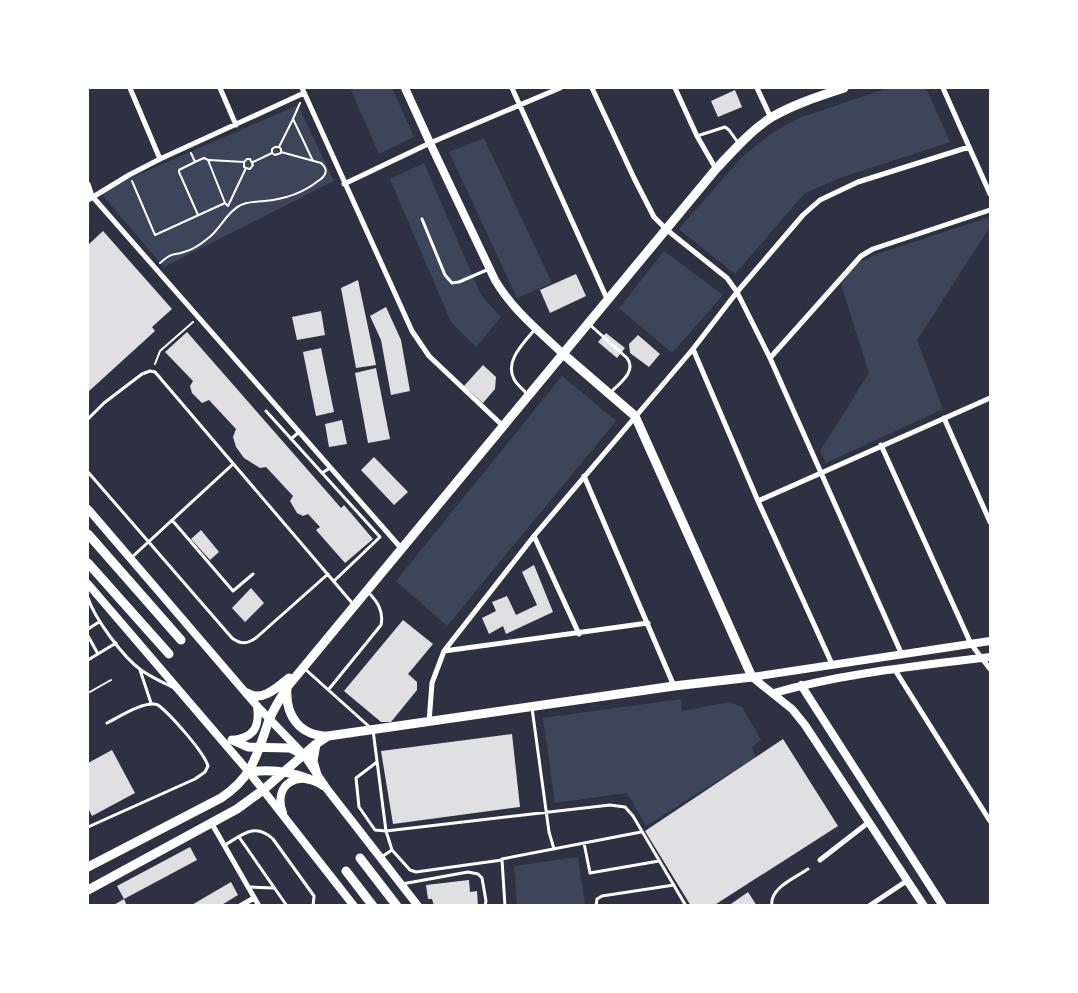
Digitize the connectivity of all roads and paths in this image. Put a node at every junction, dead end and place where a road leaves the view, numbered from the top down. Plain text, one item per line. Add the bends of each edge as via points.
1 (130, 88) edge
2 (220, 88) edge
3 (302, 88) edge
4 (405, 88) edge
5 (512, 88) edge
6 (560, 88) edge
7 (592, 88) edge
8 (675, 88) edge
9 (757, 88) edge
10 (841, 88) edge
11 (943, 88) edge
12 (304, 93) junction
13 (520, 106) junction
14 (770, 118) junction
15 (293, 119) junction
16 (236, 124) junction
17 (696, 136) junction
18 (430, 143) junction
19 (740, 144) junction
20 (188, 146) junction
21 (278, 147) junction
22 (969, 147) junction
23 (281, 152) junction
24 (272, 153) junction
25 (160, 159) junction
26 (208, 160) junction
27 (313, 161) junction
28 (195, 162) junction
29 (244, 162) junction
30 (253, 162) junction
31 (246, 168) junction
32 (716, 169) junction
33 (129, 175) junction
34 (88, 184) edge
35 (344, 184) junction
36 (990, 194) edge
37 (90, 198) edge
38 (225, 203) junction
39 (228, 206) junction
40 (990, 210) edge
41 (230, 214) junction
42 (198, 215) junction
43 (422, 220) dead end
44 (667, 230) junction
45 (155, 268) junction
46 (489, 269) junction
47 (737, 292) junction
48 (608, 301) junction
49 (198, 317) junction
50 (588, 324) junction
51 (536, 328) junction
52 (693, 350) junction
53 (562, 353) junction
54 (770, 358) junction
55 (152, 371) junction
56 (610, 393) junction
57 (528, 395) junction
58 (990, 398) edge
59 (266, 411) dead end
60 (635, 416) junction
61 (944, 418) junction
62 (88, 419) edge
63 (502, 425) junction
64 (299, 432) junction
65 (291, 439) junction
66 (881, 445) junction
67 (233, 464) junction
68 (330, 468) junction
69 (88, 472) edge
70 (821, 472) junction
71 (322, 473) junction
72 (584, 476) junction
73 (758, 500) junction
74 (361, 503) junction
75 (88, 509) edge
76 (355, 511) junction
77 (172, 520) junction
78 (990, 522) edge
79 (88, 534) edge
80 (534, 536) junction
81 (148, 542) junction
82 (401, 548) junction
83 (131, 558) junction
84 (88, 563) edge
85 (253, 574) dead end
86 (328, 574) junction
87 (334, 581) junction
88 (88, 584) edge
89 (366, 590) junction
90 (88, 598) edge
91 (354, 604) junction
92 (99, 622) junction
93 (648, 623) junction
94 (88, 629) edge
95 (579, 634) junction
96 (88, 636) edge
97 (181, 640) dead end
98 (990, 642) edge
99 (116, 643) junction
100 (971, 644) junction
101 (444, 651) junction
102 (98, 654) junction
103 (169, 654) dead end
104 (902, 655) junction
105 (987, 658) edge
106 (88, 660) edge
107 (832, 664) junction
108 (303, 667) junction
109 (139, 669) junction
110 (990, 669) edge
111 (895, 670) junction
112 (752, 677) junction
113 (112, 680) dead end
114 (801, 685) junction
115 (288, 686) junction
116 (674, 686) junction
117 (329, 688) junction
118 (178, 689) junction
119 (88, 693) edge
120 (246, 693) junction
121 (774, 693) junction
122 (151, 703) junction
123 (257, 706) junction
124 (532, 707) junction
125 (270, 719) junction
126 (429, 722) junction
127 (106, 723) dead end
128 (373, 730) junction
129 (328, 736) junction
130 (220, 740) junction
131 (232, 740) junction
132 (316, 744) junction
133 (260, 747) junction
134 (304, 755) junction
135 (377, 762) junction
136 (248, 772) junction
137 (285, 772) junction
138 (313, 777) junction
139 (263, 790) junction
140 (547, 811) junction
141 (286, 819) junction
142 (990, 821) edge
143 (869, 822) junction
144 (212, 824) junction
145 (88, 827) edge
146 (386, 830) junction
147 (641, 832) junction
148 (239, 837) junction
149 (584, 843) junction
150 (224, 846) junction
151 (392, 850) junction
152 (554, 850) junction
153 (360, 858) dead end
154 (380, 858) junction
155 (502, 860) junction
156 (820, 860) dead end
157 (659, 861) junction
158 (88, 867) edge
159 (808, 869) dead end
160 (346, 871) dead end
161 (908, 880) junction
162 (401, 884) junction
163 (674, 885) junction
164 (247, 886) junction
165 (275, 888) junction
166 (88, 890) edge
167 (254, 898) junction
168 (240, 906) edge
169 (259, 906) edge
170 (287, 906) edge
171 (313, 906) edge
172 (354, 906) edge
173 (372, 906) edge
174 (397, 906) edge
175 (418, 906) edge
176 (484, 906) edge
177 (505, 906) edge
178 (596, 906) edge
179 (686, 906) edge
180 (772, 906) edge
181 (869, 906) edge
182 (924, 906) edge
183 (943, 906) edge

1 - 25 street
2 - 16 street
3 - 12 street
4 - 18 street
5 - 13 street
6 - 13 street
7 - 44 street via 645,201
8 - 17 street
9 - 14 street
10 - 14 main road
11 - 22 street
12 - 15 path
12 - 16 street
12 - 35 street
13 - 18 street
13 - 48 street
14 - 19 main road
15 - 21 path
15 - 27 path
16 - 20 street
17 - 19 lane via 725,127
17 - 32 street
18 - 35 street
18 - 46 street
19 - 32 main road
20 - 25 street
20 - 28 path
21 - 23 path
21 - 24 path via 273,148
22 - 36 street
22 - 47 street via 858,182 820,200 803,214
23 - 24 path via 278,156
23 - 27 path
24 - 30 path
25 - 33 street
26 - 28 path via 204,158
26 - 29 path
26 - 38 path
27 - 41 path via 321,163 326,172 313,185 280,199 241,204
28 - 42 path via 179,170
29 - 30 path via 248,159
29 - 31 path
30 - 31 path via 251,168
31 - 39 path
32 - 44 main road
33 - 37 street
33 - 42 path via 155,235
34 - 37 street
35 - 63 street via 419,342 444,371
37 - 45 street
38 - 39 path
38 - 42 path
39 - 41 path
40 - 54 street via 880,246 860,256
41 - 45 path via 206,240 184,252 172,254
43 - 46 lane via 452,283
44 - 47 street via 727,278
44 - 48 main road
45 - 49 street
46 - 51 street via 502,292
47 - 52 street
47 - 54 street
48 - 50 main road
49 - 55 path via 160,351
49 - 64 street
50 - 53 main road
50 - 56 lane via 630,364 626,376
51 - 53 street
51 - 57 lane via 514,355 511,364 514,379
52 - 60 street
52 - 73 street
53 - 56 main road
53 - 57 main road
54 - 70 street
55 - 62 lane via 142,374
55 - 67 lane
56 - 60 main road
57 - 63 main road
58 - 61 street
59 - 65 lane
60 - 72 street
60 - 112 main road
61 - 66 street
61 - 78 street
63 - 82 main road
64 - 65 lane
64 - 68 street
65 - 71 lane
66 - 70 street
66 - 100 street
67 - 77 lane
67 - 86 lane
68 - 71 lane
68 - 74 street
69 - 81 lane
70 - 73 street
70 - 104 street
71 - 76 lane
72 - 80 street
72 - 93 street
73 - 107 street
74 - 76 lane
74 - 82 street
75 - 83 street
76 - 87 lane via 380,537
77 - 81 lane
77 - 85 lane via 233,591
79 - 97 main road
80 - 95 street
80 - 101 street
81 - 83 lane
81 - 86 lane via 232,638 241,643 257,637
82 - 89 main road
83 - 120 street
84 - 103 main road
86 - 87 lane
87 - 91 lane
88 - 118 street
89 - 91 main road
89 - 117 lane via 380,608 381,624
90 - 92 lane
91 - 108 main road
92 - 94 lane
92 - 99 lane
93 - 95 street
93 - 116 street
95 - 101 street
96 - 102 lane
98 - 100 street
99 - 102 lane
99 - 109 lane
100 - 104 street
100 - 105 street
101 - 126 street via 432,683
102 - 106 lane
104 - 107 street
105 - 110 street
105 - 111 street
107 - 112 street
108 - 115 main road
108 - 117 lane
108 - 120 main road via 268,693 257,696
109 - 118 lane
109 - 122 lane
111 - 114 street
111 - 142 street
112 - 116 main road
112 - 121 street
113 - 119 path
114 - 121 street
114 - 183 street
115 - 125 main road
115 - 129 main road via 288,707 296,724 309,733
116 - 124 main road
117 - 128 lane
118 - 130 street
120 - 123 street
121 - 143 street via 806,725
122 - 127 lane
122 - 145 lane via 161,706 198,749 206,761 207,770 180,786
123 - 125 street
123 - 131 street via 254,731 247,737
124 - 126 main road
124 - 140 lane
125 - 133 main road
125 - 134 street
126 - 128 main road
128 - 129 main road
128 - 135 lane
129 - 132 main road
130 - 131 street
130 - 136 street
131 - 133 main road via 248,747
132 - 134 main road
132 - 138 main road
133 - 134 main road via 290,748
133 - 136 main road
134 - 137 main road
134 - 138 street
135 - 146 lane
135 - 146 lane via 356,778 359,807 375,830
136 - 137 main road
136 - 139 street
136 - 158 main road via 221,798
137 - 138 main road
137 - 139 main road
138 - 141 street via 297,778 284,788 280,802
138 - 154 street via 327,789
139 - 141 street
139 - 144 main road
140 - 146 lane
140 - 147 lane via 621,806 629,810
140 - 152 lane
141 - 172 street
143 - 156 street
143 - 161 street
144 - 150 street
144 - 166 main road
146 - 151 lane
147 - 149 lane
147 - 157 lane
148 - 150 lane
148 - 165 lane
148 - 171 lane via 258,831 268,834 314,896
149 - 152 lane
149 - 157 lane via 590,873
150 - 164 street
151 - 154 lane
151 - 155 lane via 410,870 416,872
152 - 155 lane
153 - 174 main road
154 - 162 street
155 - 177 lane
157 - 163 lane
159 - 180 lane via 776,891
160 - 173 main road
161 - 181 street
161 - 182 street
162 - 175 street
162 - 176 lane via 475,872 482,878
163 - 178 lane via 602,896 597,899
163 - 179 lane
164 - 165 lane
164 - 167 street
165 - 170 lane
167 - 168 street
167 - 169 street

